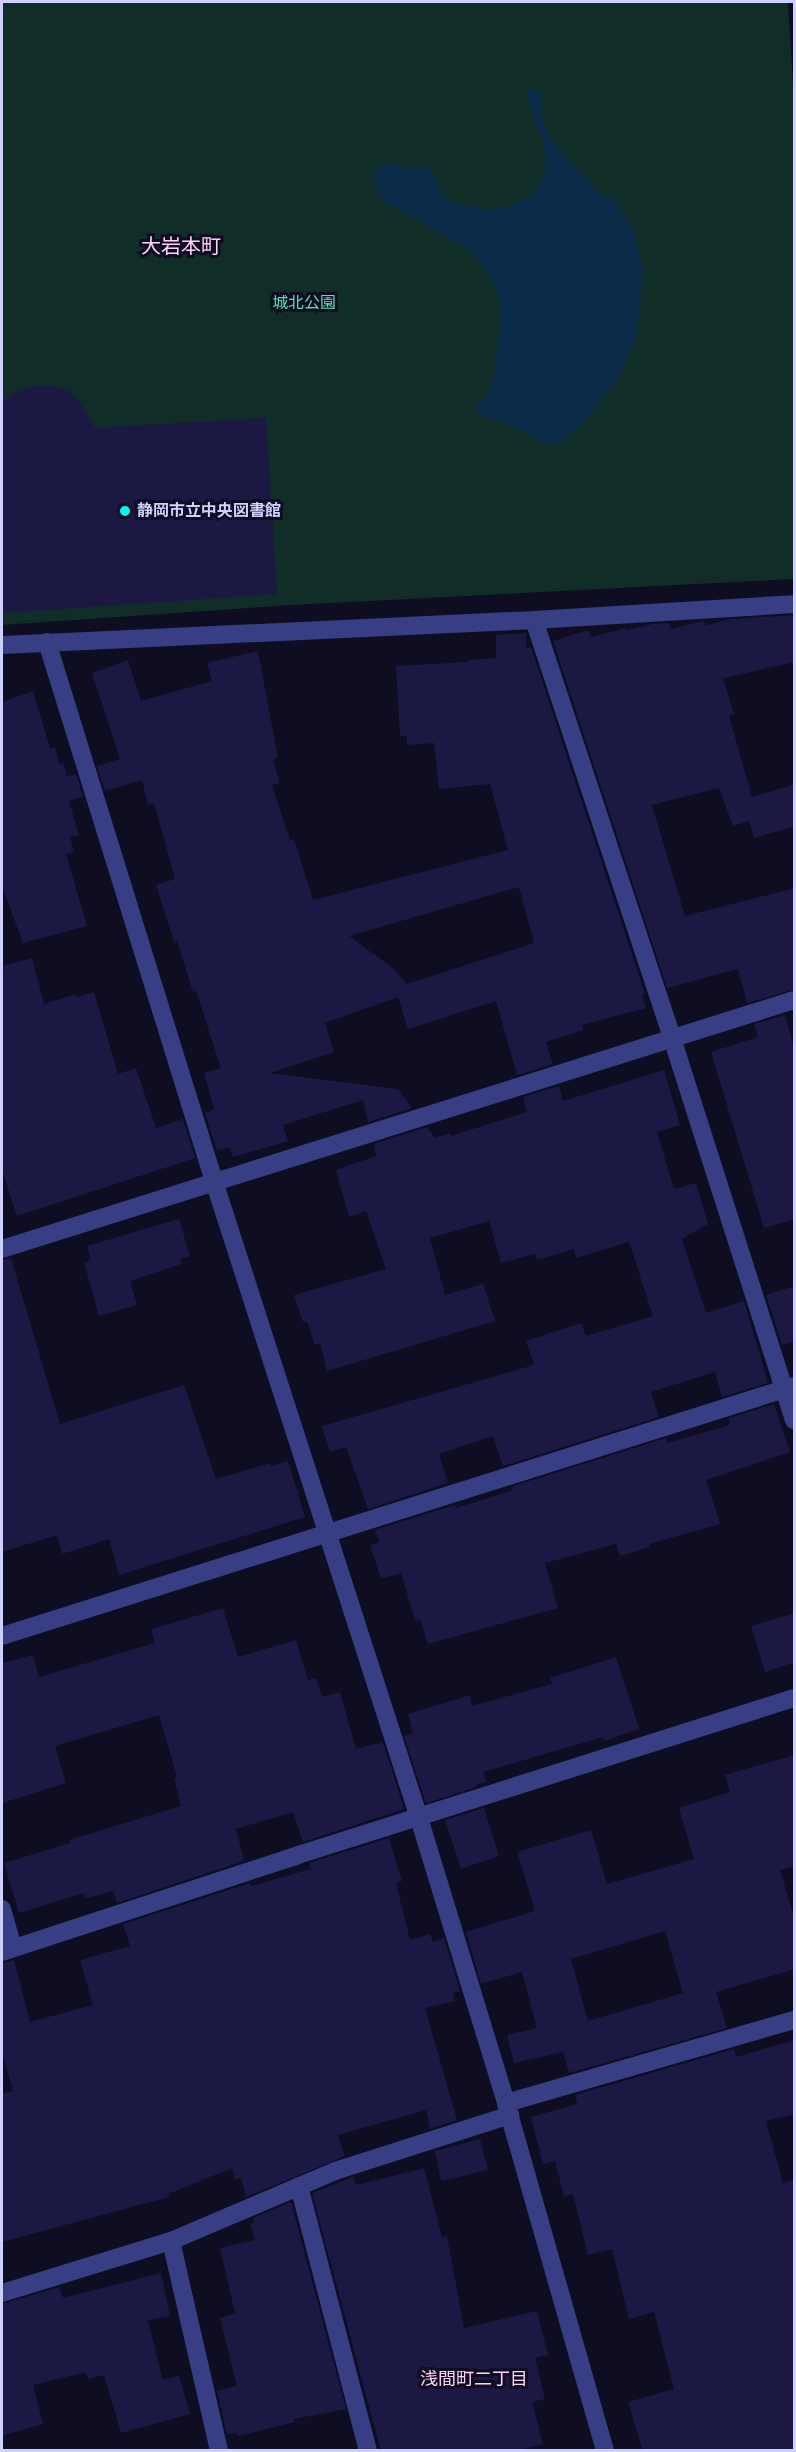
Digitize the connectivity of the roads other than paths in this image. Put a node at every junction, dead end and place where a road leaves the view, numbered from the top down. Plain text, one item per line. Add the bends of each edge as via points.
1 (795, 604) edge
2 (534, 620) junction
3 (47, 642) junction
4 (2, 645) edge
5 (795, 1000) edge
6 (672, 1038) junction
7 (214, 1181) junction
8 (2, 1249) edge
9 (790, 1387) edge
10 (795, 1420) edge
11 (330, 1534) junction
12 (2, 1636) edge
13 (795, 1698) edge
14 (419, 1818) junction
15 (2, 1909) edge
16 (7, 1950) edge
17 (795, 2020) edge
18 (508, 2109) junction
19 (299, 2186) junction
20 (171, 2241) junction
21 (2, 2293) edge
22 (219, 2451) edge
23 (368, 2451) edge
24 (605, 2451) edge

1 - 2 street
2 - 3 street
2 - 6 street
3 - 4 street
3 - 7 street
5 - 6 street
6 - 7 street
6 - 9 street
7 - 8 street
7 - 11 street
9 - 10 street
9 - 11 street
11 - 12 street
11 - 14 street
13 - 14 street
14 - 16 street
14 - 18 street
15 - 16 street
17 - 18 street
18 - 19 street
18 - 24 street
19 - 20 street
19 - 23 street
20 - 21 street
20 - 22 street

